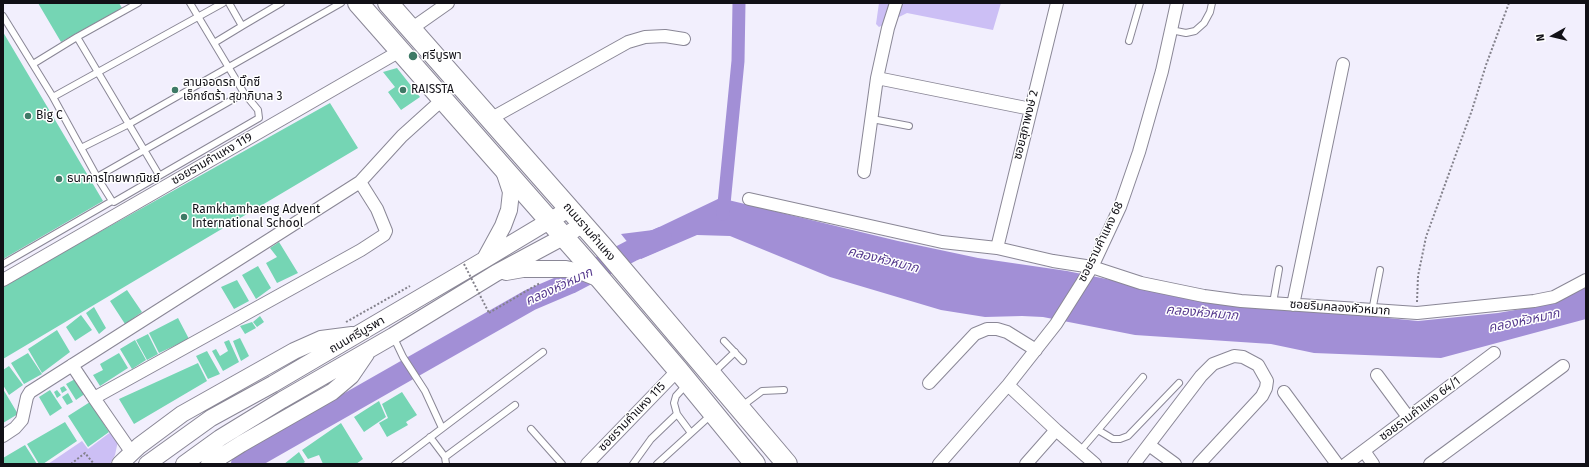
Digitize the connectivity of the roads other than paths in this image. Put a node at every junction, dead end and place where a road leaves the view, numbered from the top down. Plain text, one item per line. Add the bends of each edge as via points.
1 (138, 3) edge
2 (190, 3) edge
3 (223, 3) edge
4 (229, 3) edge
5 (281, 3) edge
6 (341, 3) edge
7 (358, 3) edge
8 (388, 3) edge
9 (896, 3) edge
10 (1056, 3) edge
11 (1140, 3) edge
12 (1177, 3) edge
13 (1212, 3) edge
14 (440, 5) edge
15 (3, 16) edge
16 (198, 16) junction
17 (242, 26) junction
18 (411, 29) junction
19 (1171, 30) junction
20 (77, 36) junction
21 (684, 38) dead end
22 (1129, 42) dead end
23 (214, 43) junction
24 (400, 51) junction
25 (33, 64) junction
26 (1342, 64) dead end
27 (228, 67) junction
28 (98, 71) junction
29 (877, 78) junction
30 (244, 93) junction
31 (53, 97) junction
32 (442, 99) junction
33 (1031, 109) junction
34 (490, 119) junction
35 (872, 119) junction
36 (129, 124) junction
37 (909, 126) dead end
38 (81, 148) junction
39 (145, 151) junction
40 (504, 169) junction
41 (864, 172) dead end
42 (159, 175) junction
43 (97, 177) junction
44 (360, 182) junction
45 (750, 200) dead end
46 (112, 201) junction
47 (569, 209) junction
48 (550, 222) junction
49 (583, 224) junction
50 (563, 237) junction
51 (997, 248) junction
52 (484, 260) junction
53 (3, 264) edge
54 (1279, 269) dead end
55 (1090, 270) junction
56 (1380, 270) dead end
57 (496, 273) junction
58 (3, 280) edge
59 (600, 280) junction
60 (1586, 280) edge
61 (1273, 303) junction
62 (1293, 305) junction
63 (1372, 311) junction
64 (359, 334) junction
65 (393, 336) junction
66 (724, 341) dead end
67 (369, 350) junction
68 (1036, 350) junction
69 (543, 352) dead end
70 (735, 352) junction
71 (1494, 353) dead end
72 (743, 361) dead end
73 (72, 365) junction
74 (1563, 366) dead end
75 (711, 374) junction
76 (1378, 375) dead end
77 (683, 377) junction
78 (1143, 377) dead end
79 (930, 383) dead end
80 (1179, 383) dead end
81 (1008, 385) junction
82 (784, 390) dead end
83 (1284, 392) dead end
84 (94, 398) junction
85 (515, 405) dead end
86 (740, 408) junction
87 (713, 413) junction
88 (677, 414) junction
89 (1408, 417) junction
90 (442, 428) junction
91 (531, 429) dead end
92 (1056, 430) junction
93 (1098, 430) junction
94 (691, 433) junction
95 (3, 436) edge
96 (430, 437) junction
97 (1148, 445) junction
98 (1081, 450) junction
99 (1364, 451) junction
100 (132, 453) junction
101 (445, 457) junction
102 (750, 462) edge
103 (120, 464) edge
104 (147, 464) edge
105 (184, 464) edge
106 (209, 464) edge
107 (395, 464) edge
108 (446, 464) edge
109 (562, 464) edge
110 (587, 464) edge
111 (633, 464) edge
112 (657, 464) edge
113 (787, 464) edge
114 (939, 464) edge
115 (1026, 464) edge
116 (1095, 464) edge
117 (1134, 464) edge
118 (1175, 464) edge
119 (1199, 464) edge
120 (1337, 464) edge
121 (1346, 464) edge
122 (1373, 464) edge
123 (1430, 464) edge

1 - 20 lane
2 - 16 lane
3 - 16 lane
4 - 17 lane
5 - 17 lane
6 - 27 lane
7 - 24 main road, ถนนรามคำแหง
8 - 18 main road, ถนนรามคำแหง
9 - 29 street
10 - 33 street, ซอยสุภาพงษ์ 2
11 - 22 lane
12 - 19 street, ซอยรามคำแหง 68
13 - 19 lane via 1204,23 1196,31 1186,33
14 - 18 street
15 - 25 lane
16 - 23 lane
16 - 28 lane
17 - 23 lane
18 - 34 main road, ถนนรามคำแหง
19 - 55 street, ซอยรามคำแหง 68 via 1140,152 1120,207
20 - 25 lane
20 - 28 lane
21 - 34 street via 645,37 628,42
23 - 27 lane
24 - 32 main road, ถนนรามคำแหง
24 - 58 street, ซอยรามคำแหง 119
25 - 31 lane
26 - 62 street
27 - 30 lane
27 - 36 lane
28 - 31 lane
28 - 36 lane
29 - 33 street
29 - 35 street
30 - 39 lane
30 - 42 lane via 258,110 259,118
31 - 38 lane
32 - 40 main road, ถนนรามคำแหง
32 - 44 street via 402,136
33 - 51 street, ซอยสุภาพงษ์ 2
34 - 47 main road, ถนนรามคำแหง
35 - 37 lane
35 - 41 street
36 - 38 lane
36 - 39 lane
38 - 43 lane
39 - 42 lane
39 - 43 lane
40 - 48 main road, ถนนรามคำแหง
40 - 52 street via 511,192 509,210
42 - 46 lane
43 - 46 lane
44 - 73 street
44 - 84 street via 377,209 385,228 384,235 348,258
45 - 51 street, ซอยริมคลองหัวหมาก via 942,242
46 - 53 lane
47 - 48 street, ถนนศรีบูรพา
47 - 49 main road, ถนนรามคำแหง
48 - 50 main road, ถนนรามคำแหง
48 - 52 street, ถนนศรีบูรพา
49 - 50 street, ถนนศรีบูรพา
49 - 75 main road, ถนนรามคำแหง
50 - 57 street, ถนนศรีบูรพา
50 - 59 main road, ถนนรามคำแหง
51 - 55 street, ซอยริมคลองหัวหมาก
52 - 64 street, ถนนศรีบูรพา
54 - 61 lane
55 - 61 street, ซอยริมคลองหัวหมาก via 1204,296
55 - 68 street, ซอยรามคำแหง 68 via 1056,324
56 - 63 lane
57 - 59 street via 523,269 544,275 566,269 585,273
57 - 65 street, ถนนศรีบูรพา
59 - 77 main road, ถนนรามคำแหง
60 - 63 street, ซอยริมคลองหัวหมาก via 1554,297 1534,301 1418,313
61 - 62 street, ซอยริมคลองหัวหมาก
62 - 63 street, ซอยริมคลองหัวหมาก
64 - 100 street via 321,340 294,350 182,414
64 - 104 street, ถนนศรีบูรพา via 211,418
65 - 67 street, ถนนศรีบูรพา
65 - 90 lane via 425,391
66 - 70 lane
67 - 105 street, ถนนศรีบูรพา via 220,438
67 - 106 street via 351,376 332,392
68 - 79 street via 1007,332 987,329 975,334
68 - 81 street, ซอยรามคำแหง 68
69 - 90 lane
70 - 72 lane
70 - 75 lane
71 - 89 street, ซอยรามคำแหง 64/1
73 - 84 street
73 - 95 street via 30,392 22,420
74 - 123 street
75 - 86 main road, ถนนรามคำแหง
76 - 89 street
77 - 87 main road, ถนนรามคำแหง
77 - 88 lane via 674,403
77 - 110 street, ซอยรามคำแหง 115
78 - 93 lane
80 - 93 lane via 1128,436 1113,440
81 - 92 street
81 - 114 street, ซอยรามคำแหง 68
82 - 86 lane via 762,391
83 - 120 street
84 - 100 street
85 - 101 lane
86 - 113 main road, ถนนรามคำแหง
87 - 94 lane
87 - 102 main road, ถนนรามคำแหง
88 - 94 lane
88 - 111 lane via 651,439
89 - 99 street, ซอยรามคำแหง 64/1
90 - 96 lane
91 - 109 lane
92 - 98 street
92 - 115 street
93 - 98 lane
94 - 112 lane
96 - 101 lane
96 - 107 lane
97 - 117 street
97 - 118 street
97 - 119 street via 1213,364 1234,356 1243,357 1258,365 1267,381 1266,388 1262,396
98 - 116 street
99 - 121 street, ซอยรามคำแหง 64/1
99 - 122 street
100 - 103 street
101 - 108 lane

